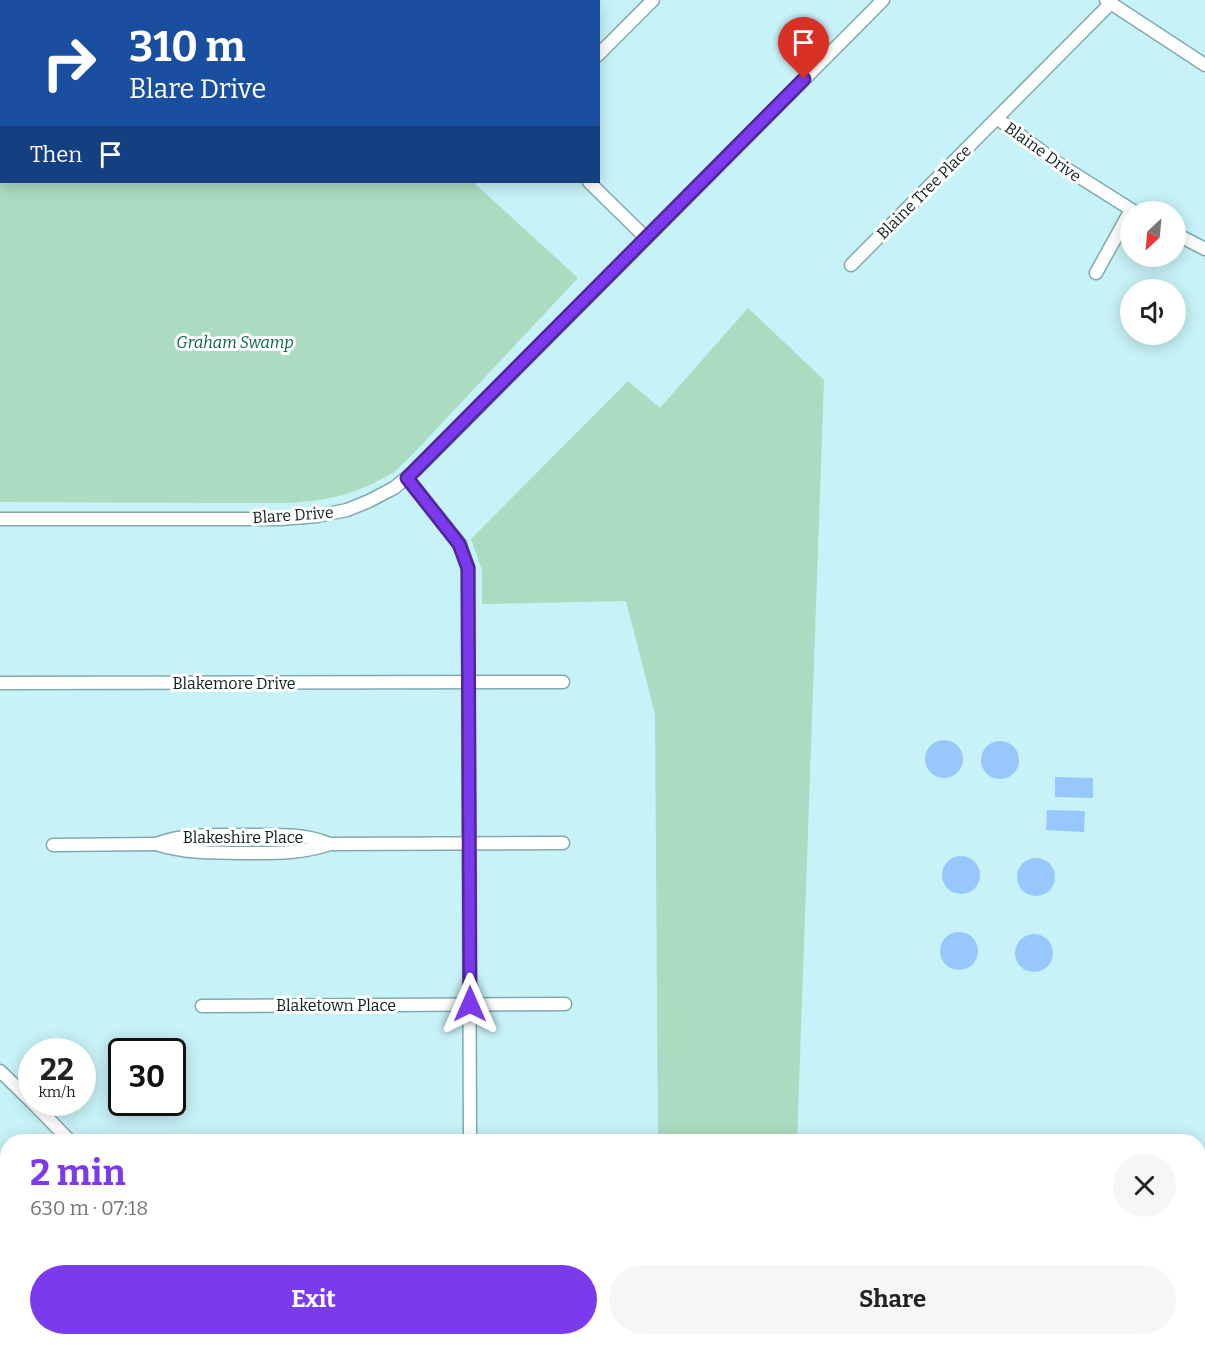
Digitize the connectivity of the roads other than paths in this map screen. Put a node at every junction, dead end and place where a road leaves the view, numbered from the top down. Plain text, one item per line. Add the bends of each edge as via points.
1 (883, 0) edge
2 (1108, 2) edge
3 (645, 3) edge
4 (600, 53) edge
5 (1205, 65) edge
6 (998, 119) junction
7 (590, 183) edge
8 (1120, 203) edge
9 (1120, 233) edge
10 (646, 238) junction
11 (1186, 239) edge
12 (1205, 249) edge
13 (851, 265) dead end
14 (1096, 273) dead end
15 (407, 478) junction
16 (0, 519) edge
17 (468, 682) junction
18 (563, 682) dead end
19 (0, 684) edge
20 (469, 843) junction
21 (563, 843) dead end
22 (156, 844) junction
23 (330, 844) junction
24 (53, 845) dead end
25 (470, 1004) junction
26 (565, 1004) dead end
27 (202, 1005) dead end
28 (0, 1071) edge
29 (18, 1088) edge
30 (46, 1116) edge
31 (63, 1134) edge
32 (470, 1134) edge

1 - 10 street, Blare Drive
2 - 5 street, Blaine Drive
2 - 6 street, Blaine Drive
3 - 4 street
6 - 8 street, Blaine Drive
6 - 13 street, Blaine Tree Place
7 - 10 street
9 - 14 street
10 - 15 street, Blare Drive
11 - 12 street
15 - 16 street, Blare Drive via 357,506 309,517
15 - 17 street via 455,538 467,561
17 - 18 street, Blakemore Drive
17 - 19 street, Blakemore Drive
17 - 20 street
20 - 21 street, Blakeshire Place
20 - 23 street, Blakeshire Place
20 - 25 street
22 - 23 street, Blakeshire Place via 200,853 285,853
22 - 23 street, Blakeshire Place via 200,835 298,835
22 - 24 street, Blakeshire Place
25 - 26 street, Blaketown Place
25 - 27 street, Blaketown Place
25 - 32 street
28 - 29 street
30 - 31 street

